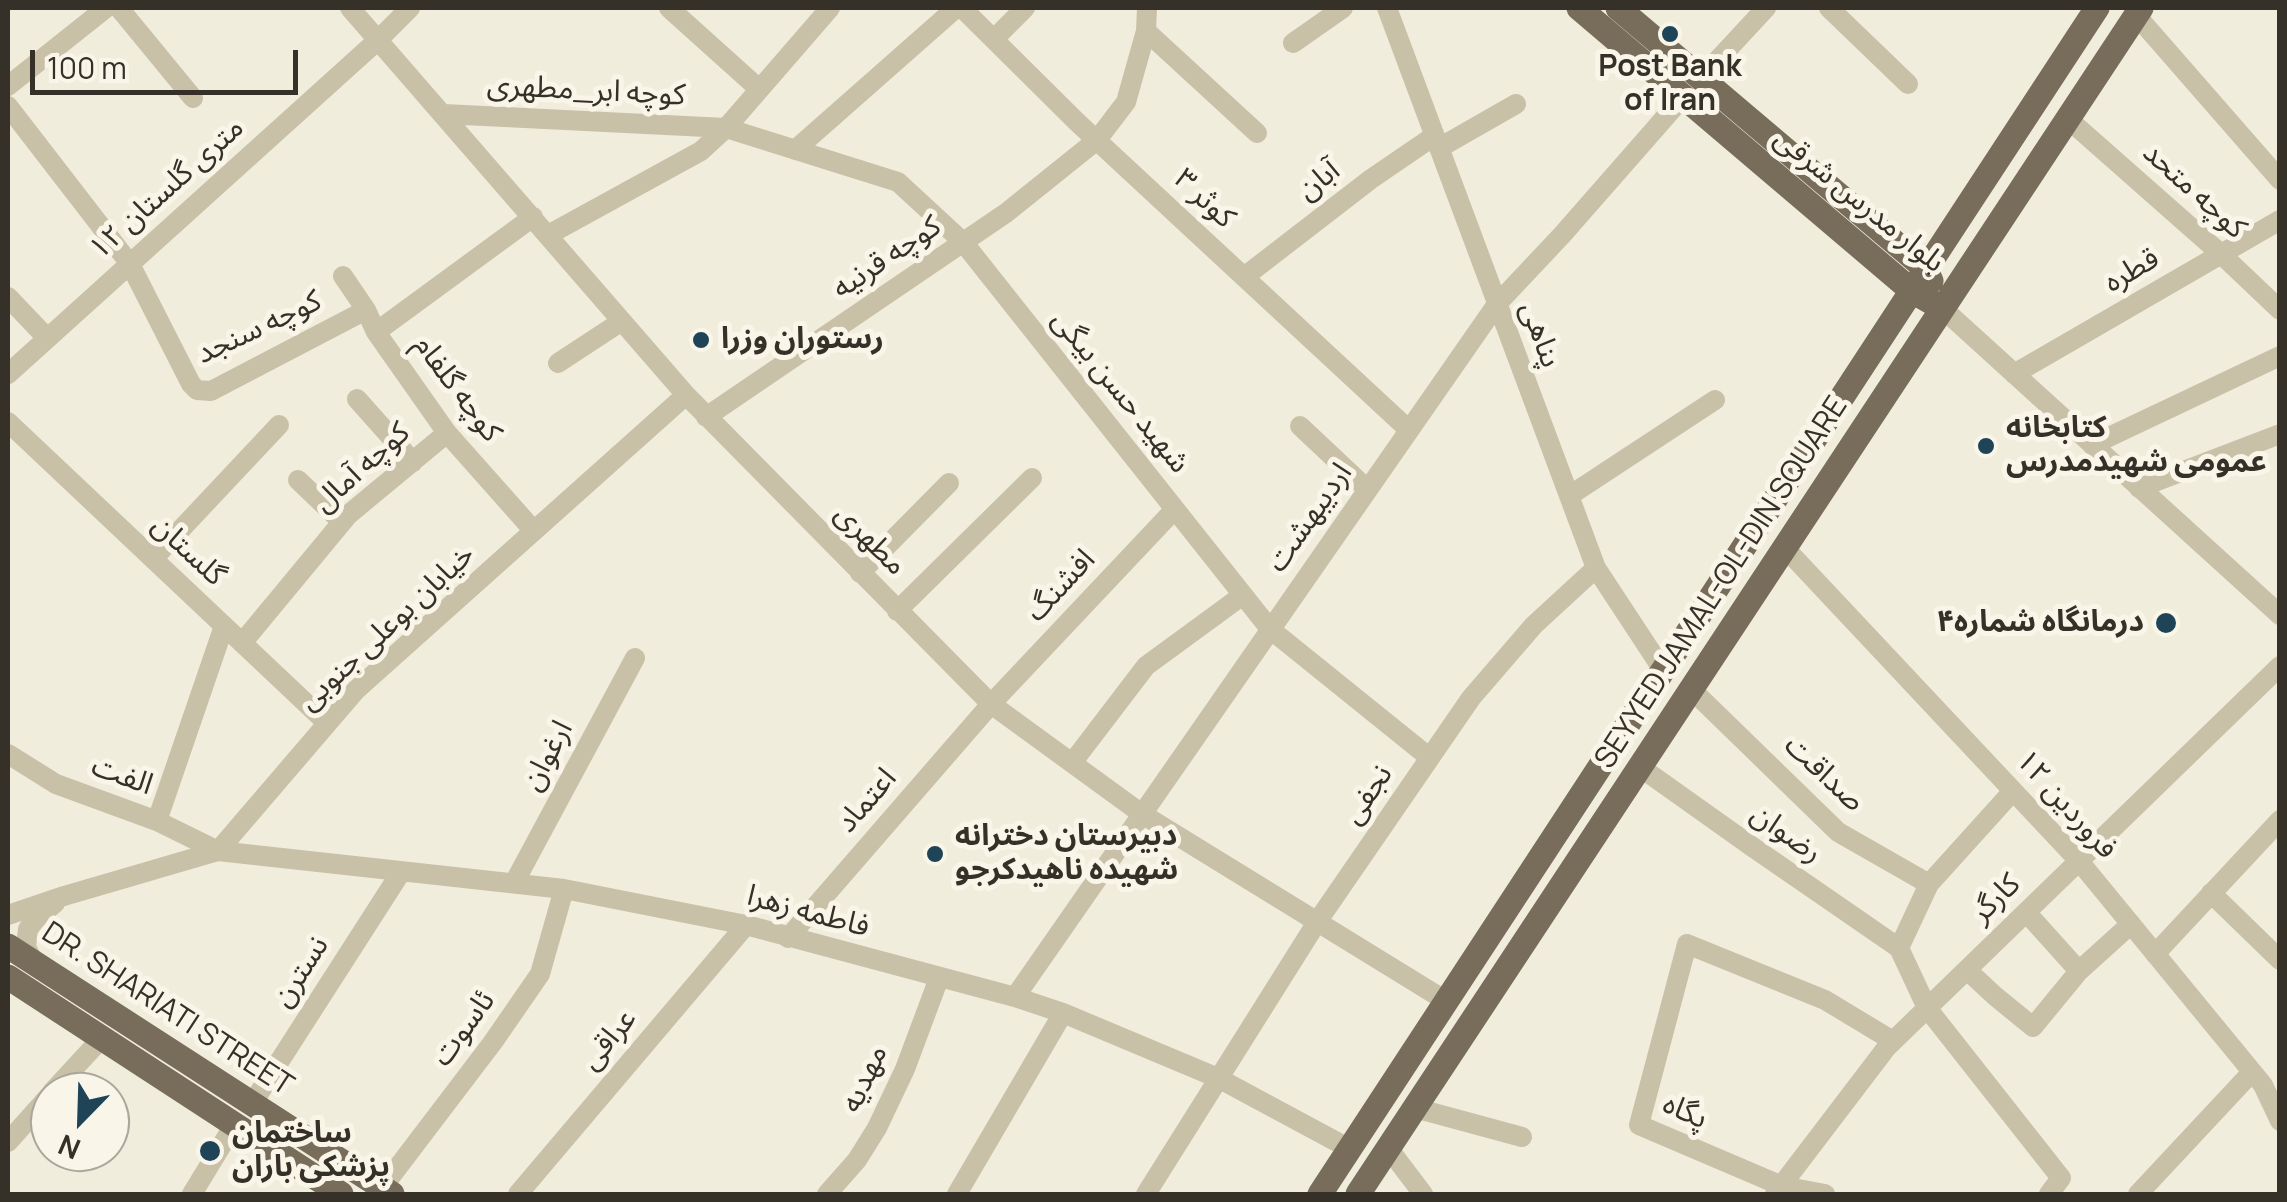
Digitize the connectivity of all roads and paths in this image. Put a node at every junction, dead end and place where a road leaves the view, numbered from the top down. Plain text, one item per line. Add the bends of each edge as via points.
1 (106, 8) edge
2 (120, 8) edge
3 (350, 8) edge
4 (410, 8) edge
5 (669, 8) edge
6 (830, 8) edge
7 (959, 8) edge
8 (1025, 8) edge
9 (1147, 8) edge
10 (1343, 8) edge
11 (1387, 8) edge
12 (1578, 8) edge
13 (1618, 8) edge
14 (1766, 8) edge
15 (1829, 8) edge
16 (2097, 8) edge
17 (2138, 11) edge
18 (1146, 31) junction
19 (994, 39) junction
20 (378, 40) junction
21 (1293, 43) dead end
22 (1908, 84) dead end
23 (8, 86) edge
24 (1692, 87) junction
25 (758, 88) junction
26 (193, 98) dead end
27 (1516, 104) dead end
28 (8, 106) edge
29 (444, 114) junction
30 (2068, 119) junction
31 (726, 128) junction
32 (1258, 133) dead end
33 (1097, 140) junction
34 (1436, 142) junction
35 (795, 150) junction
36 (2280, 180) edge
37 (533, 217) junction
38 (2280, 220) edge
39 (548, 235) junction
40 (963, 242) junction
41 (2221, 254) junction
42 (130, 264) junction
43 (343, 276) dead end
44 (1244, 277) junction
45 (1919, 280) junction
46 (8, 297) edge
47 (1497, 304) junction
48 (1942, 308) junction
49 (366, 310) junction
50 (2280, 310) edge
51 (622, 321) junction
52 (376, 332) junction
53 (47, 338) junction
54 (2280, 356) edge
55 (558, 363) dead end
56 (8, 374) edge
57 (2014, 374) junction
58 (686, 395) junction
59 (357, 399) dead end
60 (1715, 400) dead end
61 (706, 417) junction
62 (8, 422) edge
63 (280, 426) dead end
64 (1300, 426) dead end
65 (1409, 430) junction
66 (448, 433) junction
67 (2280, 434) edge
68 (2092, 444) junction
69 (413, 462) junction
70 (1032, 478) dead end
71 (298, 480) dead end
72 (949, 483) dead end
73 (2140, 488) junction
74 (1367, 489) junction
75 (1569, 496) junction
76 (1175, 509) junction
77 (342, 522) junction
78 (534, 531) junction
79 (1785, 548) junction
80 (153, 560) junction
81 (1596, 568) junction
82 (860, 573) junction
83 (1243, 595) junction
84 (898, 611) junction
85 (2280, 615) edge
86 (224, 626) junction
87 (1270, 629) junction
88 (242, 643) junction
89 (635, 658) dead end
90 (2280, 666) edge
91 (1663, 670) junction
92 (1692, 689) junction
93 (992, 704) junction
94 (327, 723) junction
95 (8, 754) edge
96 (1430, 758) junction
97 (1072, 763) junction
98 (1640, 767) junction
99 (2014, 791) junction
100 (1142, 814) junction
101 (2280, 820) edge
102 (158, 821) junction
103 (1561, 826) junction
104 (1588, 846) junction
105 (218, 851) junction
106 (2079, 861) junction
107 (401, 872) junction
108 (514, 883) junction
109 (1929, 884) junction
110 (564, 889) junction
111 (2211, 893) junction
112 (64, 896) junction
113 (2026, 912) junction
114 (8, 916) edge
115 (1317, 922) junction
116 (2131, 924) junction
117 (746, 925) junction
118 (788, 938) junction
119 (8, 946) edge
120 (1899, 948) junction
121 (2155, 954) junction
122 (2280, 960) edge
123 (34, 962) junction
124 (1967, 970) junction
125 (2079, 971) junction
126 (8, 978) edge
127 (939, 978) junction
128 (1015, 996) junction
129 (1446, 1002) junction
130 (1927, 1008) junction
131 (1063, 1013) junction
132 (101, 1038) junction
133 (1893, 1041) junction
134 (70, 1072) edge
135 (1218, 1078) junction
136 (2265, 1081) edge
137 (252, 1104) junction
138 (1416, 1108) junction
139 (30, 1117) edge
140 (2280, 1121) edge
141 (234, 1125) junction
142 (1522, 1136) dead end
143 (8, 1142) edge
144 (1350, 1149) junction
145 (1388, 1149) junction
146 (1779, 1190) edge
147 (387, 1191) edge
148 (192, 1194) edge
149 (341, 1194) edge
150 (518, 1194) edge
151 (827, 1194) edge
152 (957, 1194) edge
153 (1146, 1194) edge
154 (1320, 1194) edge
155 (1358, 1194) edge
156 (1423, 1194) edge
157 (1825, 1194) edge
158 (2049, 1194) edge
159 (2138, 1194) edge

1 - 23 street
2 - 26 street
3 - 20 street, مطهری
4 - 20 street, ۱۲ متری گلستان
5 - 25 street
6 - 25 street
7 - 19 street, کوثر ۳
7 - 35 street
8 - 19 street
9 - 18 street, کوچه قرنیه
10 - 21 street
11 - 34 street, پناهی
12 - 24 main road, بلوار مدرس شرقی
13 - 24 main road, بلوار مدرس شرقی
14 - 24 street, اردیبهشت
15 - 22 street
16 - 45 main road, SEYYED JAMAL-OL-DIN SQUARE
17 - 30 main road, SEYYED JAMAL-OL-DIN SQUARE
17 - 36 street
18 - 32 street
18 - 33 street, کوچه قرنیه via 1126,102
19 - 33 street, کوثر ۳
20 - 29 street, مطهری
20 - 42 street, ۱۲ متری گلستان
24 - 45 main road, بلوار مدرس شرقی
24 - 47 street, اردیبهشت
25 - 31 street
27 - 34 street, آبان
28 - 42 street
29 - 31 street, کوچه ابر_مطهری
29 - 37 street, مطهری
30 - 41 street, کوچه متحد
30 - 48 main road, SEYYED JAMAL-OL-DIN SQUARE
31 - 35 street, شهید حسن بیگی
31 - 39 street via 701,151
33 - 40 street, کوچه قرنیه
33 - 44 street, کوثر ۳
34 - 44 street, آبان via 1370,179
34 - 47 street, پناهی
35 - 40 street, شهید حسن بیگی via 898,182
37 - 39 street, مطهری
37 - 52 street
38 - 41 street, قطره
39 - 51 street, مطهری
40 - 61 street, کوچه قرنیه
40 - 76 street, شهید حسن بیگی
41 - 50 street, کوچه متحد
41 - 57 street, قطره
42 - 49 street, کوچه سنجد via 192,384 203,392
42 - 53 street, ۱۲ متری گلستان
43 - 49 street, کوچه گلفام
44 - 65 street, کوثر ۳
45 - 48 main road, بلوار مدرس شرقی
45 - 91 main road, SEYYED JAMAL-OL-DIN SQUARE
46 - 53 street
47 - 65 street, اردیبهشت
47 - 75 street, پناهی
48 - 57 street
48 - 79 main road, SEYYED JAMAL-OL-DIN SQUARE
49 - 52 street, کوچه گلفام
51 - 55 street
51 - 58 street, مطهری
52 - 66 street, کوچه گلفام
53 - 56 street, ۱۲ متری گلستان
54 - 68 street
57 - 68 street
58 - 61 street, مطهری
58 - 78 street, خیابان بوعلی جنوبی
59 - 69 street
60 - 75 street
61 - 82 street, مطهری
62 - 80 street, گلستان
63 - 80 street
64 - 74 street
65 - 74 street, اردیبهشت
66 - 69 street, کوچه آمال
66 - 78 street, کوچه گلفام
67 - 73 street
68 - 73 street
69 - 77 street, کوچه آمال
70 - 84 street
71 - 77 street
72 - 82 street
73 - 85 street
74 - 87 street, اردیبهشت
75 - 81 street, پناهی
76 - 83 street, شهید حسن بیگی
76 - 93 street, افشنگ
77 - 88 street, کوچه آمال
78 - 94 street, خیابان بوعلی جنوبی
79 - 92 main road, SEYYED JAMAL-OL-DIN SQUARE
79 - 99 street, ۱۲ فروردین
80 - 86 street, گلستان
81 - 91 street, پناهی
81 - 96 street, نجفی via 1534,625
82 - 84 street, مطهری
83 - 87 street, شهید حسن بیگی
83 - 97 street via 1146,666
84 - 93 street, مطهری
86 - 88 street, گلستان
86 - 102 street
87 - 96 street, شهید حسن بیگی
87 - 100 street, اردیبهشت
88 - 94 street, گلستان
89 - 108 street, ارغوان
90 - 106 street, کارگر
91 - 103 main road, SEYYED JAMAL-OL-DIN SQUARE
92 - 98 main road, SEYYED JAMAL-OL-DIN SQUARE
92 - 109 street, صداقت via 1838,832
93 - 97 street, مطهری
93 - 118 street, اعتماد
94 - 105 street, خیابان بوعلی جنوبی
95 - 102 street, الفت via 56,784
96 - 115 street, نجفی
97 - 100 street, مطهری
98 - 104 main road, SEYYED JAMAL-OL-DIN SQUARE
98 - 120 street, رضوان
99 - 106 street, ۱۲ فروردین
99 - 109 street
100 - 115 street, مطهری
100 - 128 street, اردیبهشت
101 - 111 street
102 - 105 street, الفت
103 - 104 main road
103 - 129 main road, SEYYED JAMAL-OL-DIN SQUARE
104 - 138 main road, SEYYED JAMAL-OL-DIN SQUARE
105 - 107 street, فاطمه زهرا
105 - 112 street
106 - 113 street, کارگر
106 - 116 street, ۱۲ فروردین
107 - 108 street, فاطمه زهرا
107 - 137 street, نسترن
108 - 110 street, فاطمه زهرا
109 - 120 street
110 - 117 street, فاطمه زهرا
110 - 147 street, ئاسوت via 540,974
111 - 121 street
111 - 122 street
112 - 114 street
112 - 123 street via 28,929 26,946
113 - 124 street, کارگر
113 - 125 street
115 - 129 street, مطهری
115 - 135 street, نجفی
116 - 121 street, ۱۲ فروردین
116 - 125 street
117 - 118 street, فاطمه زهرا
117 - 150 street, عراقی
118 - 127 street, فاطمه زهرا
119 - 123 main road, DR. SHARIATI STREET
120 - 130 street
121 - 136 street, ۱۲ فروردین
123 - 137 main road, DR. SHARIATI STREET
124 - 125 street via 2034,1027
124 - 130 street, کارگر
126 - 132 main road
127 - 128 street, فاطمه زهرا
127 - 151 street, مهدیه via 877,1128
128 - 131 street, فاطمه زهرا
129 - 144 main road, SEYYED JAMAL-OL-DIN SQUARE
130 - 133 street, کارگر
130 - 158 street via 2061,1178
131 - 135 street, فاطمه زهرا
131 - 152 street
132 - 134 street
132 - 141 main road
133 - 146 street, کارگر
133 - 146 street, پگاه via 1825,1000 1687,944 1639,1125
135 - 144 street, فاطمه زهرا
135 - 153 street, نجفی
136 - 140 street, ۱۲ فروردین
136 - 159 street
137 - 147 main road, DR. SHARIATI STREET
138 - 142 street
138 - 145 main road, SEYYED JAMAL-OL-DIN SQUARE
139 - 143 street
141 - 148 street
141 - 149 main road
144 - 154 main road, SEYYED JAMAL-OL-DIN SQUARE
145 - 155 main road, SEYYED JAMAL-OL-DIN SQUARE
145 - 156 street
146 - 157 street, پگاه

